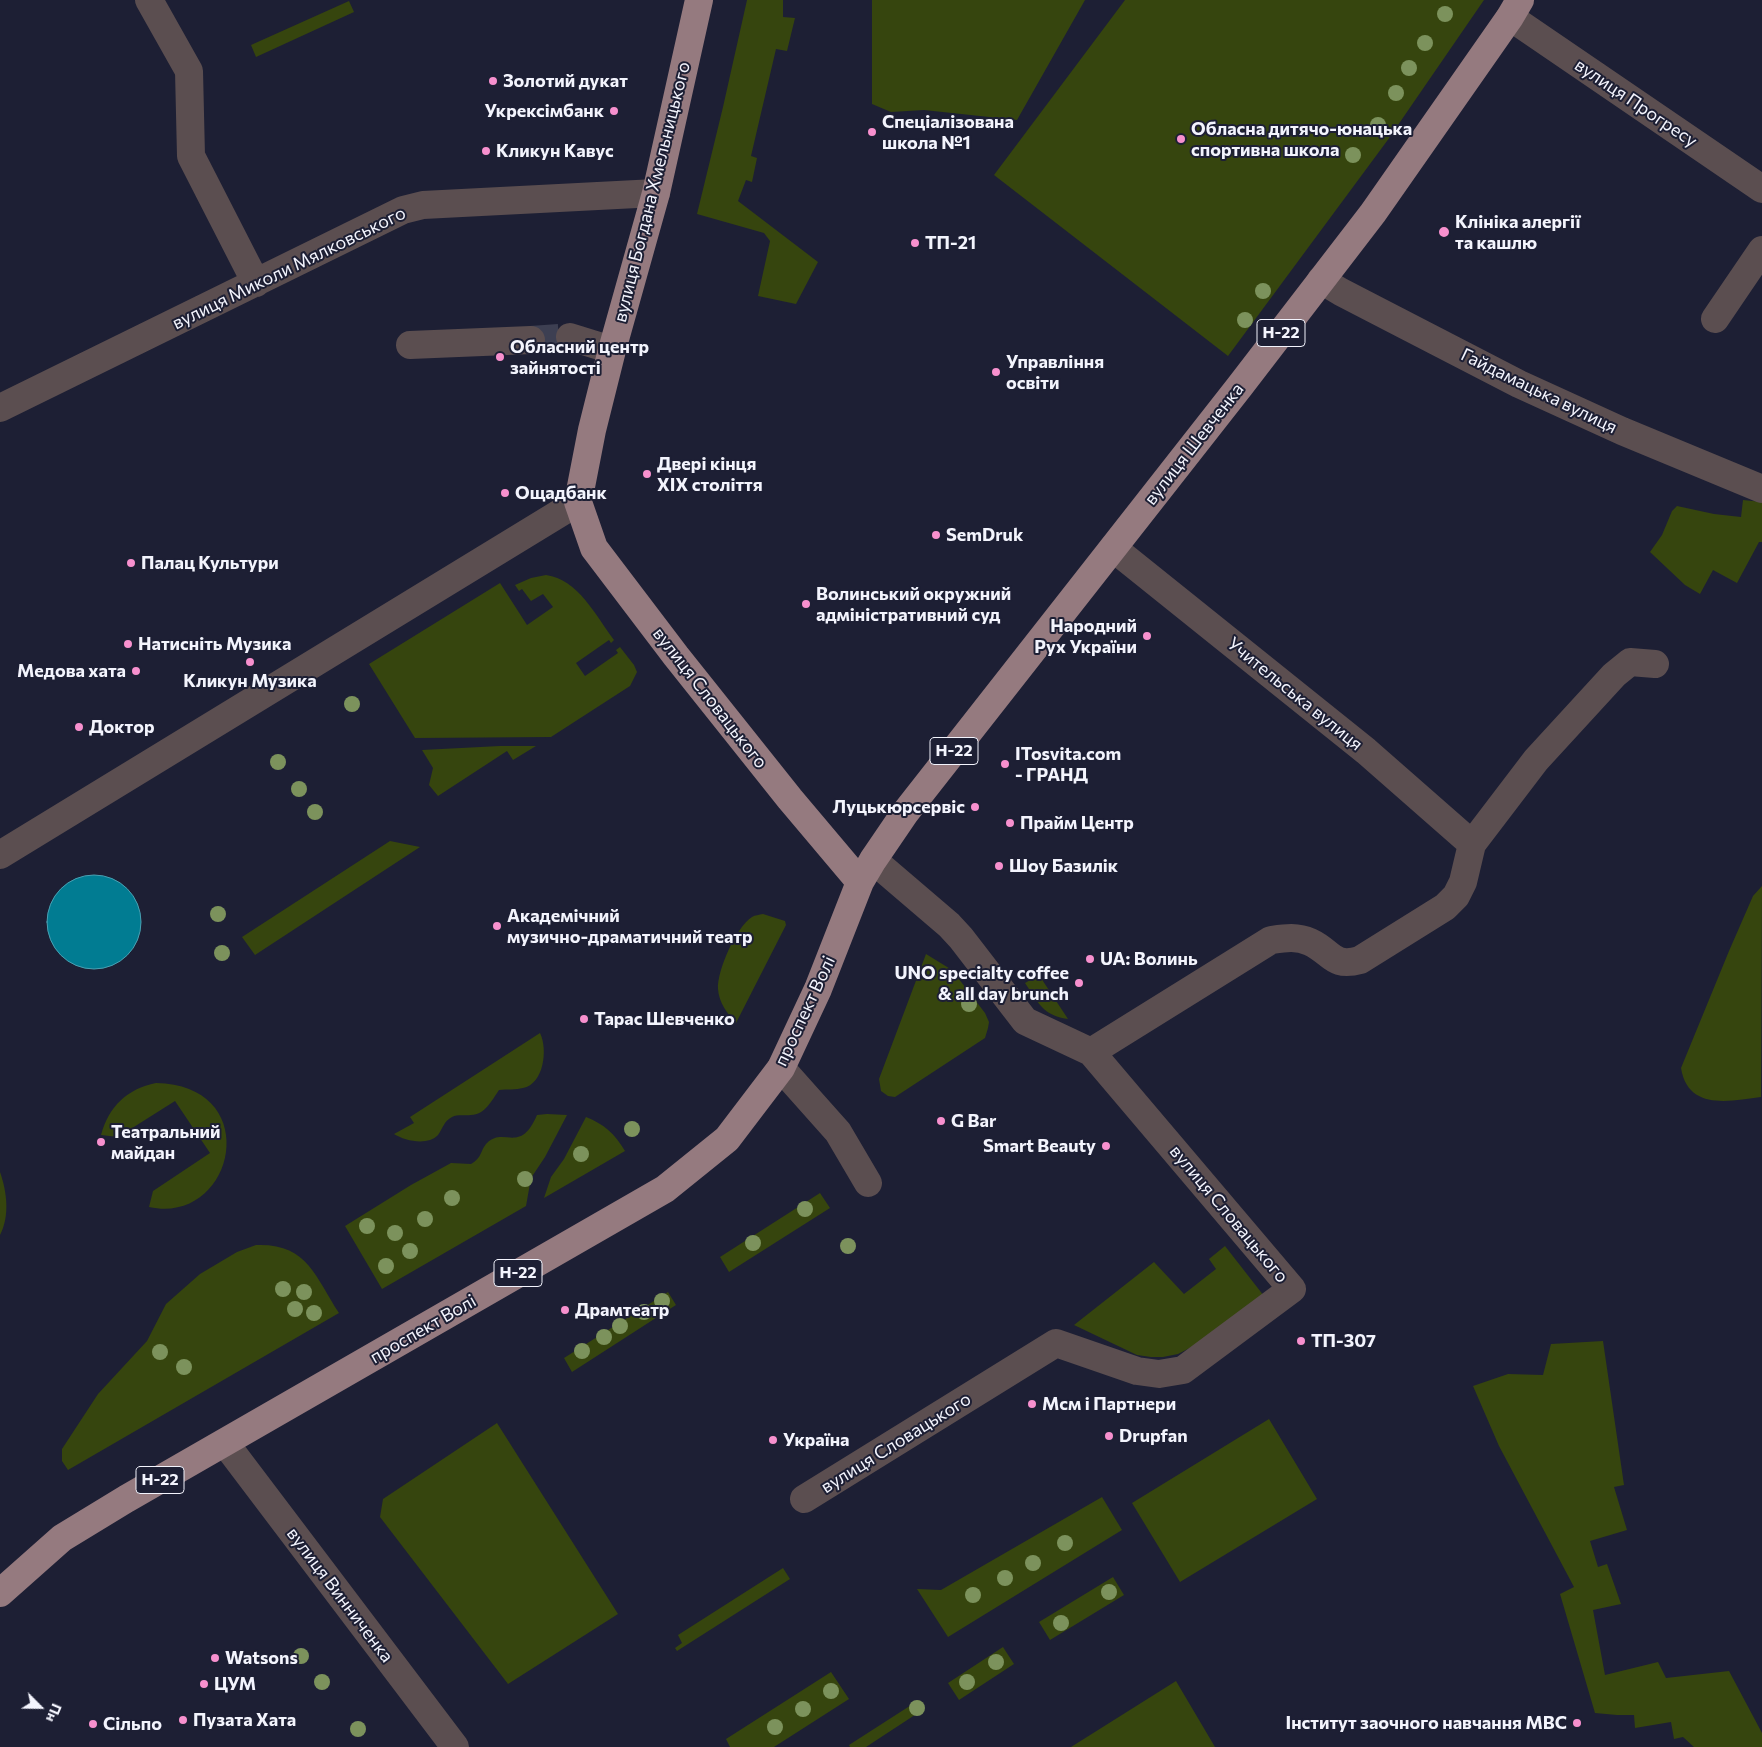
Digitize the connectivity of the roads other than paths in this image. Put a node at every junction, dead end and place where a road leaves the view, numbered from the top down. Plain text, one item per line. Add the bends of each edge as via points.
1 (149, 0) edge
2 (699, 0) edge
3 (1515, 9) edge
4 (1762, 189) edge
5 (656, 193) junction
6 (1762, 250) edge
7 (1321, 280) junction
8 (256, 283) junction
9 (1714, 319) dead end
10 (570, 337) tunnel mouth
11 (531, 340) tunnel mouth
12 (410, 345) dead end
13 (612, 350) junction
14 (0, 408) edge
15 (1762, 489) edge
16 (578, 502) junction
17 (1113, 548) junction
18 (1655, 664) dead end
19 (1472, 844) junction
20 (0, 855) edge
21 (866, 871) junction
22 (1091, 1052) junction
23 (781, 1068) junction
24 (868, 1183) dead end
25 (225, 1442) junction
26 (804, 1499) dead end
27 (0, 1593) edge
28 (455, 1747) edge

1 - 8 street via 188,71 191,156
2 - 5 main road, вулиця Богдана Хмельницького
3 - 4 street, вулиця Прогресу
3 - 7 main road, вулиця Шевченка / Н-22 via 1373,213
5 - 8 street, вулиця Миколи Мялковського via 423,205 403,210
5 - 13 main road, вулиця Богдана Хмельницького
6 - 9 street
7 - 15 street, Гайдамацька вулиця via 1519,384
7 - 17 main road, вулиця Шевченка / Н-22
8 - 14 street, вулиця Миколи Мялковського
10 - 13 street
11 - 12 street
13 - 16 main road, вулиця Богдана Хмельницького
16 - 20 street
16 - 21 main road, вулиця Словацького via 594,548 676,656 790,799
17 - 19 street, Учительська вулиця via 1366,751
17 - 21 main road, вулиця Шевченка / Н-22 via 905,813
18 - 19 street via 1630,662 1614,675 1536,760
19 - 22 street via 1463,882 1456,896 1360,960 1347,964 1311,942 1290,937 1271,940
21 - 22 street, вулиця Словацького via 949,925 1025,1021
21 - 23 main road, проспект Волі / Н-22 via 818,989
22 - 26 street, вулиця Словацького via 1292,1289 1183,1370 1159,1374 1137,1372 1056,1343
23 - 24 street via 838,1132
23 - 25 main road, проспект Волі / Н-22 via 726,1139 665,1188
25 - 27 main road, проспект Волі / Н-22 via 62,1538
25 - 28 street, вулиця Винниченка

